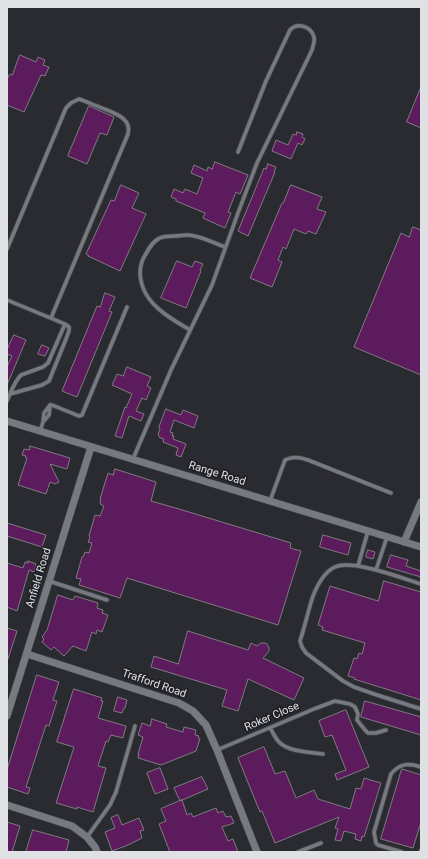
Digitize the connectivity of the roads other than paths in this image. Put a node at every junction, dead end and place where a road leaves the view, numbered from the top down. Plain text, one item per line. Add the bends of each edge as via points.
1 (238, 152) dead end
2 (225, 247) junction
3 (7, 249) edge
4 (7, 300) edge
5 (127, 307) dead end
6 (51, 318) junction
7 (65, 324) junction
8 (190, 330) junction
9 (10, 394) junction
10 (7, 401) edge
11 (7, 421) edge
12 (40, 431) junction
13 (91, 447) junction
14 (133, 459) junction
15 (391, 493) dead end
16 (270, 501) junction
17 (421, 502) edge
18 (368, 531) junction
19 (387, 537) junction
20 (404, 542) junction
21 (421, 547) edge
22 (358, 566) junction
23 (376, 570) junction
24 (49, 581) junction
25 (421, 584) edge
26 (107, 600) dead end
27 (27, 654) junction
28 (421, 709) edge
29 (7, 716) edge
30 (134, 726) dead end
31 (270, 728) junction
32 (386, 730) dead end
33 (217, 750) junction
34 (323, 754) dead end
35 (421, 767) edge
36 (7, 805) edge
37 (87, 837) junction
38 (321, 843) dead end
39 (97, 852) edge
40 (256, 852) edge
41 (298, 852) edge
42 (402, 852) edge

1 - 2 lane via 266,81 290,30 298,25 308,28 315,42 312,50 257,163
2 - 8 lane via 212,284
2 - 8 lane via 189,235 170,236 155,242 142,261 139,273 146,295 168,317
3 - 6 lane via 66,108 79,100 119,115 128,124 128,134
4 - 6 lane
5 - 12 lane via 82,416 50,405 49,415
6 - 7 lane
7 - 9 lane via 48,363 21,375
7 - 9 lane via 69,327 68,334 49,381
8 - 14 lane
9 - 10 lane
11 - 12 street, Range Road
12 - 13 street, Range Road
13 - 14 street, Range Road
13 - 24 street, Anfield Road
14 - 16 street, Range Road
15 - 16 lane via 308,460 290,458 285,460
16 - 18 street, Range Road
17 - 20 street
18 - 19 street, Range Road
18 - 22 lane
19 - 20 street, Range Road
19 - 23 lane
20 - 21 street, Range Road
22 - 23 lane
22 - 28 lane via 334,567 321,581 313,596 302,633 302,647 310,658 354,687
23 - 25 lane
24 - 26 lane
24 - 27 street, Anfield Road
27 - 29 street, Anfield Road
27 - 33 street, Trafford Road via 180,702 206,725
30 - 37 lane via 116,792 110,806
31 - 32 lane, Roker Close via 335,701 355,707 358,720 368,733
31 - 33 lane, Roker Close
31 - 34 lane via 275,738 284,746
33 - 40 street, Trafford Road
35 - 42 lane via 402,765 391,774 374,832 378,845
36 - 37 street via 72,826
37 - 39 street
38 - 41 lane

